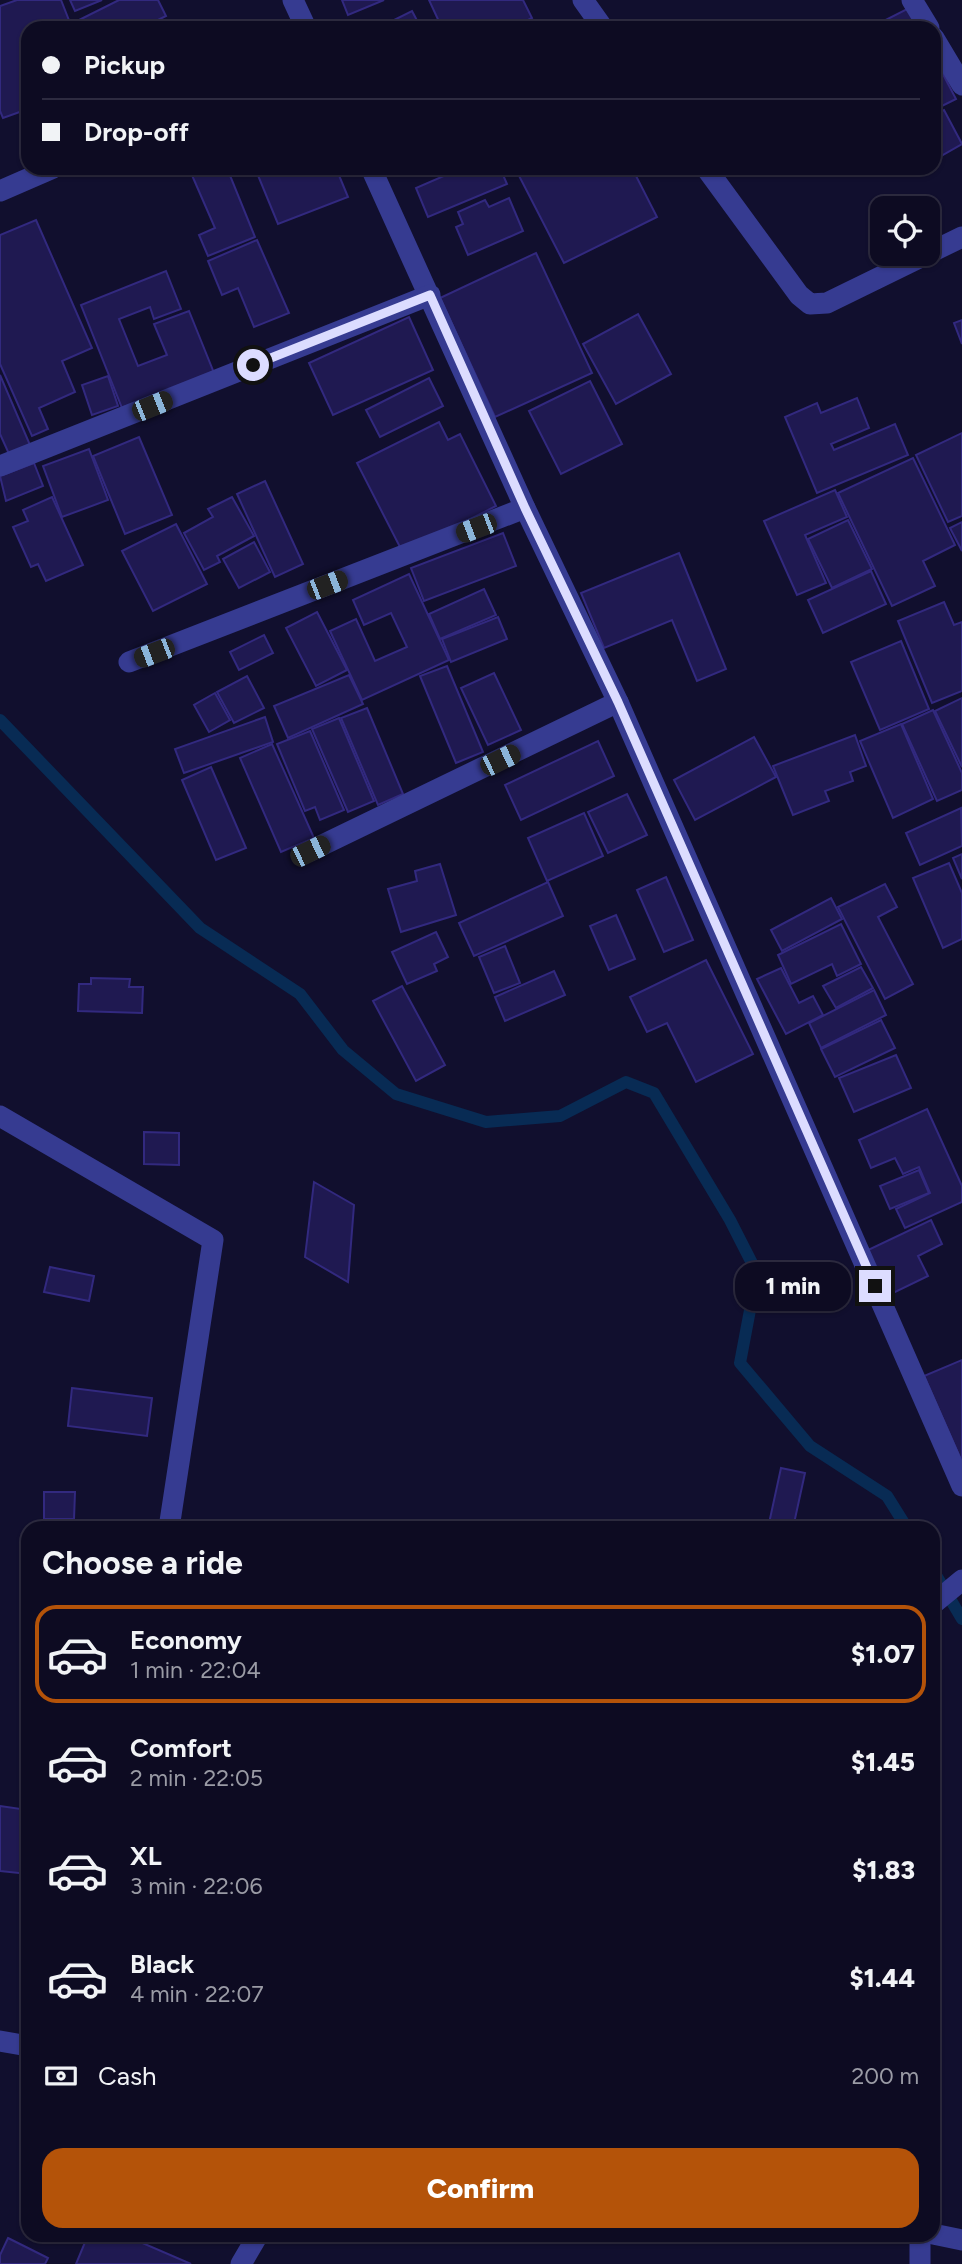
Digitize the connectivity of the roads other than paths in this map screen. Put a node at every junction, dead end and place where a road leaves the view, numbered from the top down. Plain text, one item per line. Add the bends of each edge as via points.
1 (293, 0) edge
2 (583, 0) edge
3 (912, 0) edge
4 (303, 21) edge
5 (598, 21) edge
6 (925, 21) edge
7 (941, 50) edge
8 (962, 85) edge
9 (37, 175) edge
10 (374, 175) edge
11 (711, 175) edge
12 (0, 191) edge
13 (962, 237) edge
14 (430, 295) junction
15 (0, 466) edge
16 (525, 508) junction
17 (129, 662) dead end
18 (618, 702) junction
19 (310, 851) dead end
20 (0, 1116) edge
21 (962, 1486) edge
22 (170, 1521) edge
23 (962, 1580) edge
24 (940, 1598) edge
25 (0, 2041) edge
26 (21, 2045) edge
27 (940, 2235) edge
28 (962, 2240) edge
29 (254, 2242) edge
30 (920, 2242) edge
31 (241, 2264) edge
32 (920, 2264) edge

1 - 4 street
2 - 5 street
3 - 6 street
7 - 8 street
9 - 12 street
10 - 14 street
11 - 13 street via 810,304 827,303
14 - 15 street
14 - 16 street
16 - 17 street
16 - 18 street
18 - 19 street
18 - 21 street
20 - 22 street via 213,1240
23 - 24 street
25 - 26 street
27 - 28 street
29 - 31 street
30 - 32 street

